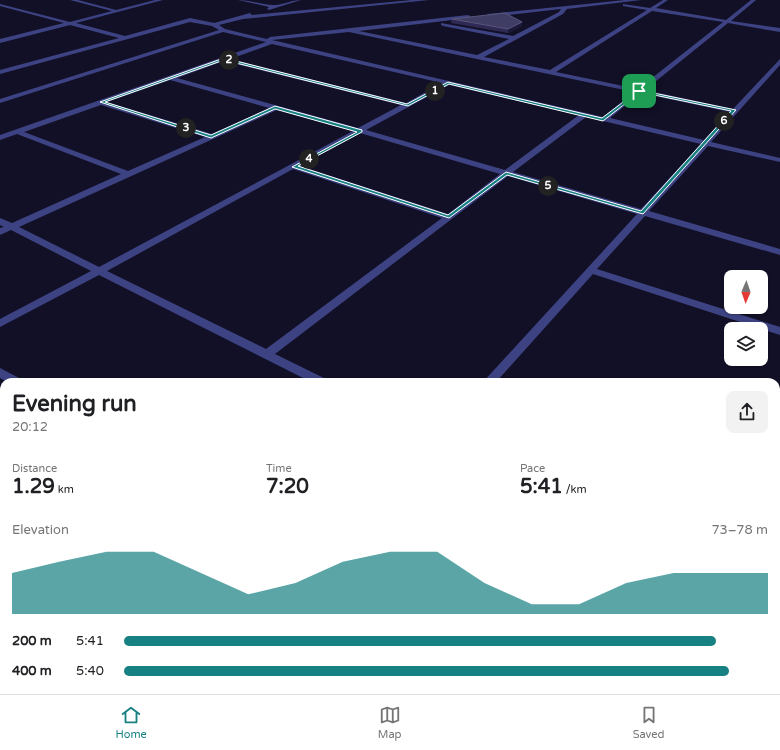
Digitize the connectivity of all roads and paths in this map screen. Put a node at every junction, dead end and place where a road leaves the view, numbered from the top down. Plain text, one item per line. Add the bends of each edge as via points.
1 (72, 0) edge
2 (161, 0) edge
3 (240, 0) edge
4 (299, 0) edge
5 (427, 0) edge
6 (592, 0) edge
7 (639, 0) edge
8 (666, 0) edge
9 (754, 0) edge
10 (610, 2) edge
11 (0, 5) edge
12 (275, 7) junction
13 (566, 7) junction
14 (651, 10) junction
15 (118, 11) junction
16 (486, 15) edge
17 (243, 17) junction
18 (471, 17) edge
19 (431, 21) junction
20 (727, 22) junction
21 (70, 23) junction
22 (214, 25) junction
23 (223, 30) junction
24 (348, 30) junction
25 (780, 30) edge
26 (124, 37) junction
27 (514, 38) junction
28 (262, 39) junction
29 (0, 41) edge
30 (272, 42) junction
31 (477, 58) junction
32 (224, 59) junction
33 (780, 61) edge
34 (0, 72) edge
35 (550, 73) junction
36 (170, 78) junction
37 (448, 83) junction
38 (639, 91) junction
39 (0, 101) edge
40 (102, 102) junction
41 (408, 105) junction
42 (275, 108) junction
43 (734, 110) junction
44 (584, 115) junction
45 (603, 120) junction
46 (360, 131) junction
47 (18, 132) junction
48 (211, 136) junction
49 (0, 138) edge
50 (704, 143) junction
51 (780, 160) edge
52 (294, 167) junction
53 (128, 174) junction
54 (506, 174) junction
55 (642, 212) junction
56 (449, 217) junction
57 (0, 221) edge
58 (12, 226) junction
59 (0, 232) edge
60 (780, 252) edge
61 (590, 270) junction
62 (98, 271) junction
63 (0, 324) edge
64 (780, 331) edge
65 (266, 355) junction
66 (0, 372) edge
67 (10, 378) edge
68 (313, 378) edge
69 (493, 378) edge

1 - 15 street
2 - 15 street
3 - 12 street
4 - 12 street
5 - 17 street
6 - 10 street
7 - 10 street
8 - 14 street
9 - 20 street
10 - 13 street
10 - 14 street
11 - 21 street
12 - 17 street
13 - 16 street
13 - 27 street via 561,13
14 - 20 street
14 - 35 street
15 - 21 street
17 - 22 street
18 - 19 street
19 - 24 street
19 - 27 street
20 - 25 street
20 - 38 street
21 - 26 street
21 - 29 street
22 - 23 street
22 - 26 street via 190,20
23 - 28 street
23 - 39 street
24 - 28 street
24 - 31 street
26 - 34 street
27 - 31 street
28 - 30 street
30 - 32 street
30 - 37 street
31 - 35 street
32 - 36 street
32 - 41 street
33 - 43 street
35 - 38 street
36 - 40 street
36 - 42 street
37 - 41 street
37 - 44 street
38 - 43 street
38 - 45 street
40 - 47 street
40 - 48 street
41 - 46 street
42 - 46 street
42 - 48 street
43 - 50 street
44 - 45 street
44 - 54 street
45 - 50 street
46 - 52 street
46 - 54 street
47 - 49 street
47 - 53 street
48 - 53 street
50 - 51 street
50 - 55 street
52 - 56 street
52 - 62 street
53 - 58 street
54 - 55 street
54 - 56 street
55 - 60 street
55 - 61 street
56 - 65 street
57 - 58 street
58 - 59 street
58 - 62 street
61 - 64 street
61 - 69 street
62 - 63 street
62 - 65 street
65 - 68 street
66 - 67 street

